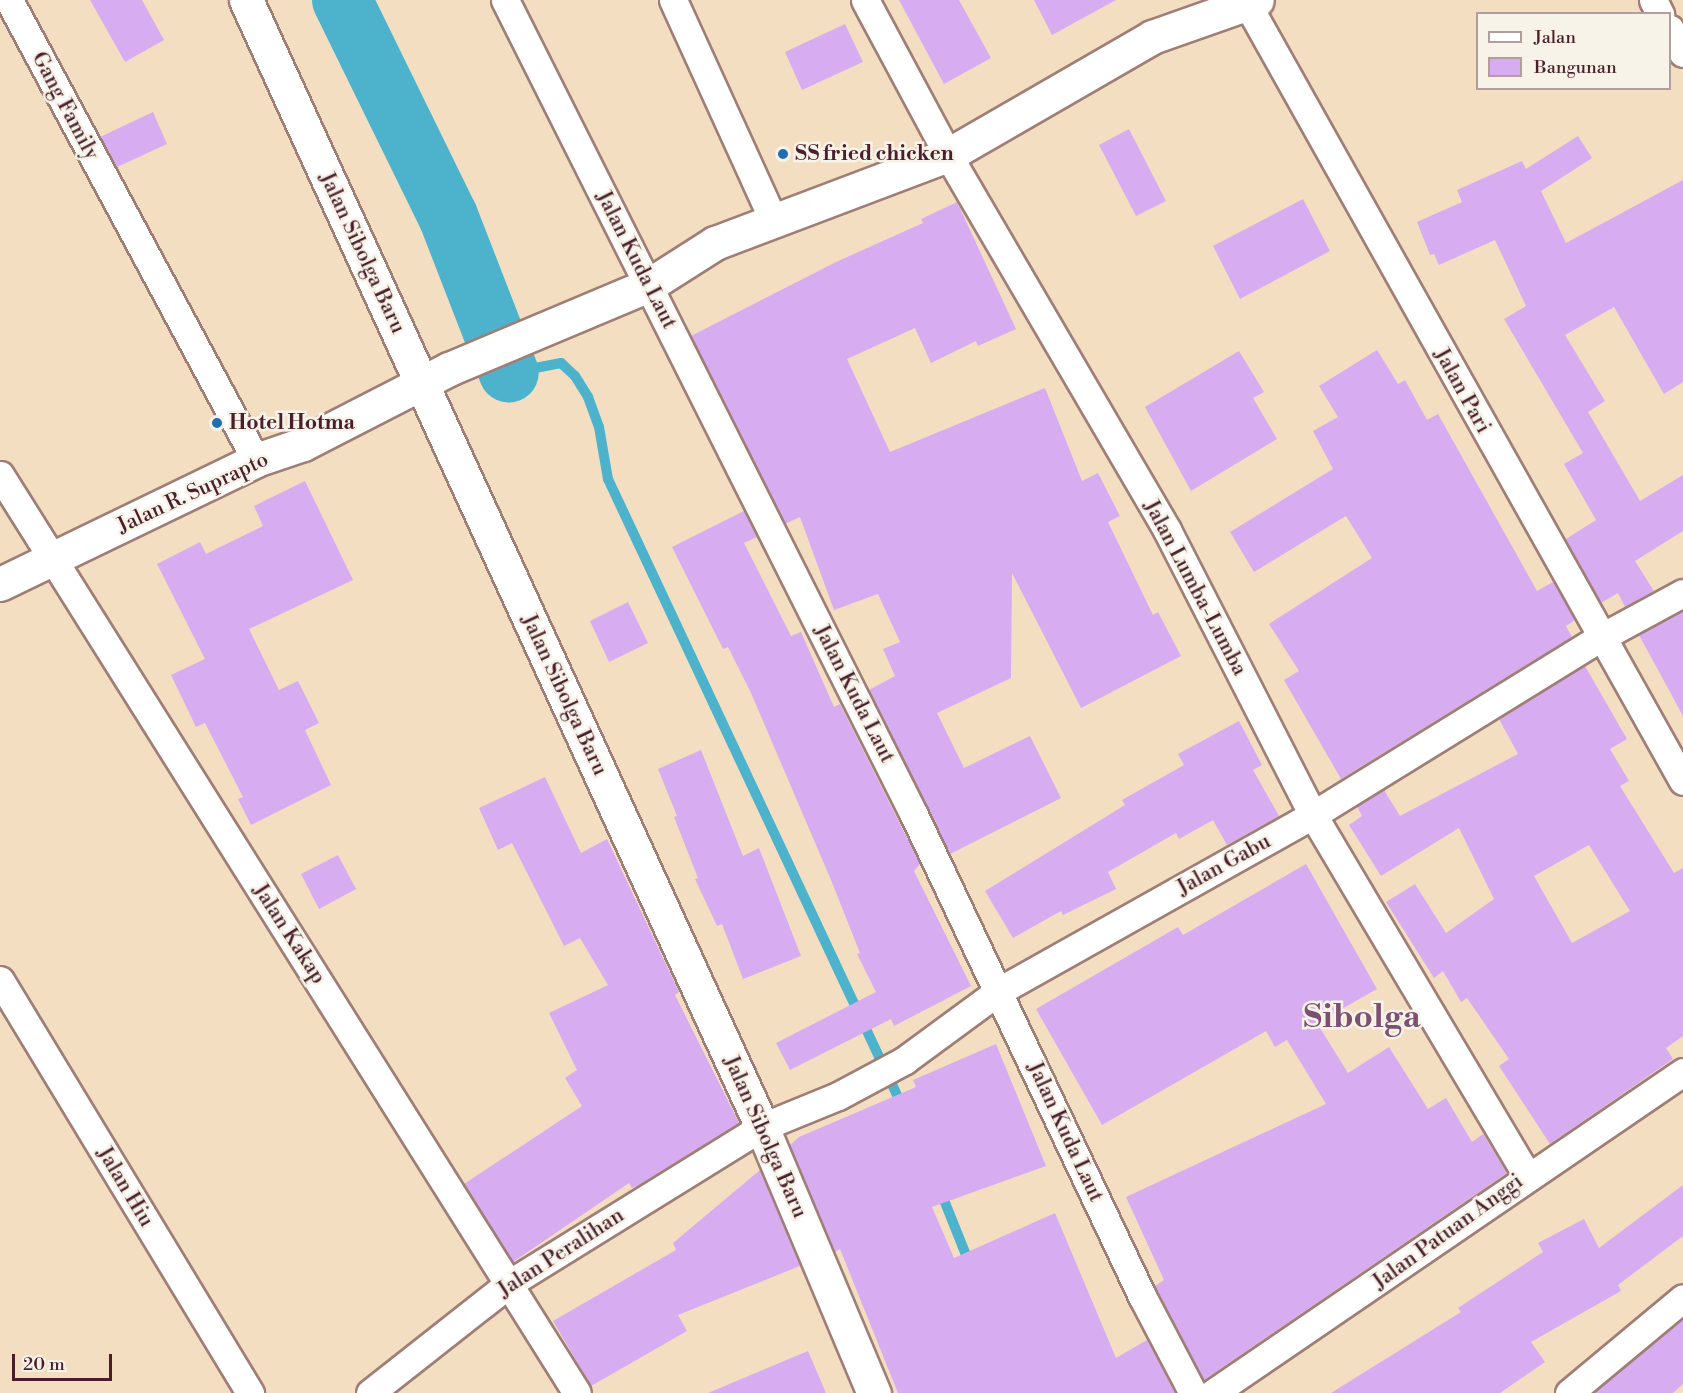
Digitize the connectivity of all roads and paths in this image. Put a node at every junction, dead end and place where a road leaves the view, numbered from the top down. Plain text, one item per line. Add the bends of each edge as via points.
1 (9, 0) edge
2 (246, 0) edge
3 (505, 0) edge
4 (673, 0) edge
5 (865, 0) edge
6 (1250, 2) edge
7 (1671, 31) edge
8 (1683, 53) edge
9 (948, 155) junction
10 (774, 222) junction
11 (648, 285) junction
12 (436, 378) junction
13 (256, 460) junction
14 (0, 475) edge
15 (54, 560) junction
16 (0, 584) edge
17 (1683, 593) edge
18 (1600, 638) junction
19 (1683, 781) edge
20 (1313, 815) junction
21 (0, 980) edge
22 (999, 991) junction
23 (1683, 1072) edge
24 (762, 1127) junction
25 (1527, 1176) junction
26 (510, 1283) junction
27 (1683, 1298) edge
28 (250, 1393) edge
29 (370, 1393) edge
30 (577, 1393) edge
31 (874, 1393) edge
32 (1193, 1393) edge
33 (1213, 1393) edge
34 (1569, 1393) edge

1 - 13 street, Gang Family
2 - 12 street, Jalan Sibolga Baru
3 - 11 street, Jalan Kuda Laut
4 - 10 street
5 - 9 street, Jalan Lumba-Lumba
6 - 9 street, Jalan R. Suprapto via 1152,37
6 - 18 street, Jalan Pari
7 - 8 street
9 - 10 street, Jalan R. Suprapto
9 - 20 street, Jalan Lumba-Lumba via 1167,530
10 - 11 street, Jalan R. Suprapto via 715,243
11 - 12 street, Jalan R. Suprapto via 535,331
11 - 22 street, Jalan Kuda Laut
12 - 13 street, Jalan R. Suprapto via 303,444
12 - 24 street, Jalan Sibolga Baru
13 - 15 street, Jalan R. Suprapto
14 - 15 street, Jalan Kakap
15 - 16 street, Jalan R. Suprapto
15 - 26 street, Jalan Kakap
17 - 18 street, Jalan Gabu
18 - 19 street, Jalan Pari
18 - 20 street, Jalan Gabu
20 - 22 street, Jalan Gabu
20 - 25 street, Jalan Lumba-Lumba
21 - 28 street, Jalan Hiu
22 - 24 street, Jalan Gabu via 905,1060 838,1096
22 - 32 street, Jalan Kuda Laut via 1142,1296
23 - 25 street, Jalan Patuan Anggi
24 - 26 street, Jalan Peralihan
24 - 31 street, Jalan Sibolga Baru
25 - 33 street, Jalan Patuan Anggi via 1372,1287
26 - 29 street, Jalan Peralihan
26 - 30 street, Jalan Kakap
27 - 34 street

